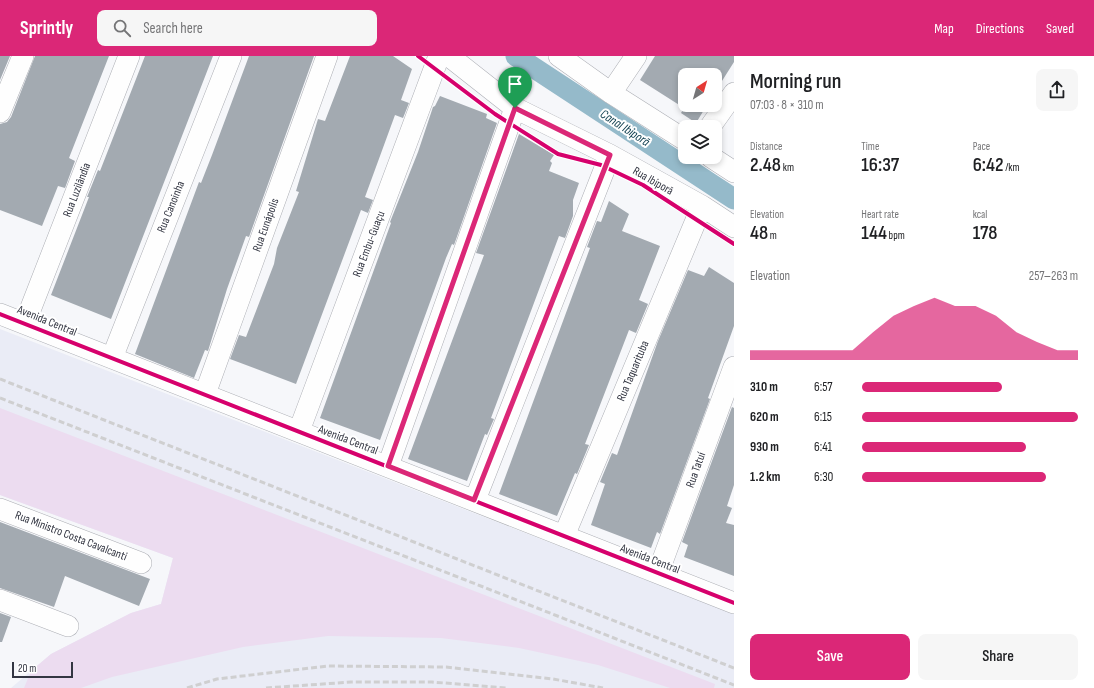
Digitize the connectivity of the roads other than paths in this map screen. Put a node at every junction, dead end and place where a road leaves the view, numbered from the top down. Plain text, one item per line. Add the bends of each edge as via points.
1 (23, 56) edge
2 (129, 56) edge
3 (231, 56) edge
4 (327, 56) edge
5 (439, 56) edge
6 (449, 56) edge
7 (560, 56) edge
8 (636, 56) edge
9 (734, 92) edge
10 (611, 93) junction
11 (515, 108) junction
12 (0, 112) edge
13 (715, 120) edge
14 (678, 136) edge
15 (610, 155) junction
16 (722, 164) edge
17 (734, 172) edge
18 (702, 206) junction
19 (734, 227) edge
20 (0, 314) edge
21 (25, 324) junction
22 (112, 358) junction
23 (734, 367) edge
24 (205, 394) junction
25 (298, 431) junction
26 (388, 466) junction
27 (474, 500) junction
28 (0, 509) edge
29 (564, 536) junction
30 (142, 563) dead end
31 (658, 573) junction
32 (0, 600) edge
33 (734, 603) edge
34 (68, 626) dead end

1 - 12 street
2 - 21 street, Rua Luzilândia
3 - 22 street, Rua Canoinha
4 - 24 street, Rua Eunápolis
5 - 25 street, Rua Embu-Guaçu
6 - 11 street, Rua Ibiporã
7 - 10 street
8 - 10 street
9 - 13 street
10 - 14 street
11 - 15 street, Rua Ibiporã
11 - 26 street
15 - 18 street, Rua Ibiporã
15 - 27 street
16 - 17 street
18 - 19 street, Rua Ibiporã
18 - 29 street, Rua Taquarituba
20 - 21 street, Avenida Central
21 - 22 street, Avenida Central
22 - 24 street, Avenida Central
23 - 31 street, Rua Tatuí
24 - 25 street, Avenida Central
25 - 26 street, Avenida Central
26 - 27 street, Avenida Central
27 - 29 street, Avenida Central
28 - 30 street, Rua Ministro Costa Cavalcanti
29 - 31 street, Avenida Central
31 - 33 street, Avenida Central
32 - 34 street

